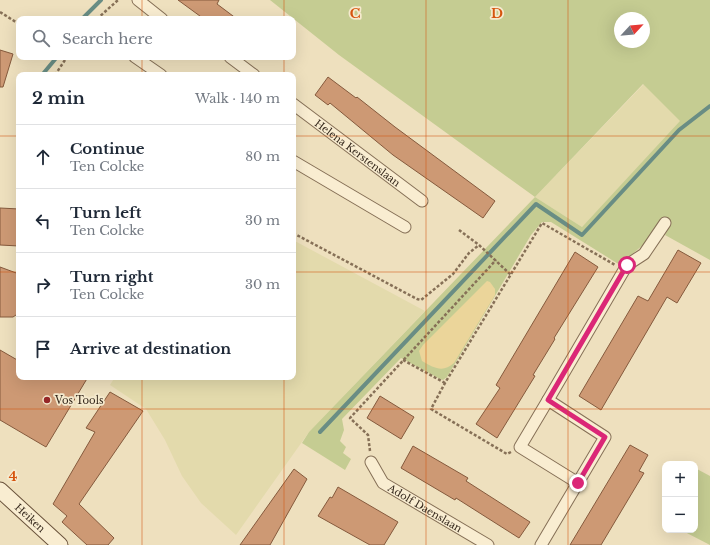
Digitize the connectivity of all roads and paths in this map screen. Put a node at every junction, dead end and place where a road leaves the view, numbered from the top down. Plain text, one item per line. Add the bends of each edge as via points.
1 (118, 0) edge
2 (138, 0) edge
3 (0, 12) edge
4 (100, 16) edge
5 (158, 16) edge
6 (16, 22) edge
7 (65, 60) edge
8 (139, 60) edge
9 (234, 60) edge
10 (57, 72) edge
11 (157, 72) edge
12 (249, 72) edge
13 (296, 106) edge
14 (296, 163) edge
15 (422, 201) dead end
16 (664, 223) dead end
17 (405, 227) dead end
18 (459, 230) dead end
19 (296, 235) edge
20 (479, 245) junction
21 (496, 260) junction
22 (624, 270) junction
23 (511, 275) junction
24 (403, 360) junction
25 (445, 383) junction
26 (548, 400) junction
27 (520, 447) junction
28 (371, 462) joint
29 (578, 483) junction
30 (0, 490) edge
31 (60, 545) edge
32 (488, 545) edge
33 (542, 545) edge

1 - 4 path
2 - 5 street
3 - 6 path
7 - 10 path
8 - 11 street
9 - 12 street
13 - 15 street, Helena Kerstenslaan
14 - 17 street
16 - 22 street via 644,254 631,261
18 - 20 path
19 - 20 path via 421,300 453,274 469,253
20 - 21 path
21 - 23 path
21 - 24 path
22 - 23 path via 542,223
22 - 26 street
23 - 25 path
24 - 25 path
24 - 28 path via 350,418 368,435
25 - 27 path via 431,409 507,454
26 - 27 street
26 - 29 street via 605,437
27 - 29 street
28 - 32 street, Adolf Daenslaan via 383,483
29 - 33 street
30 - 31 main road, Heiken

